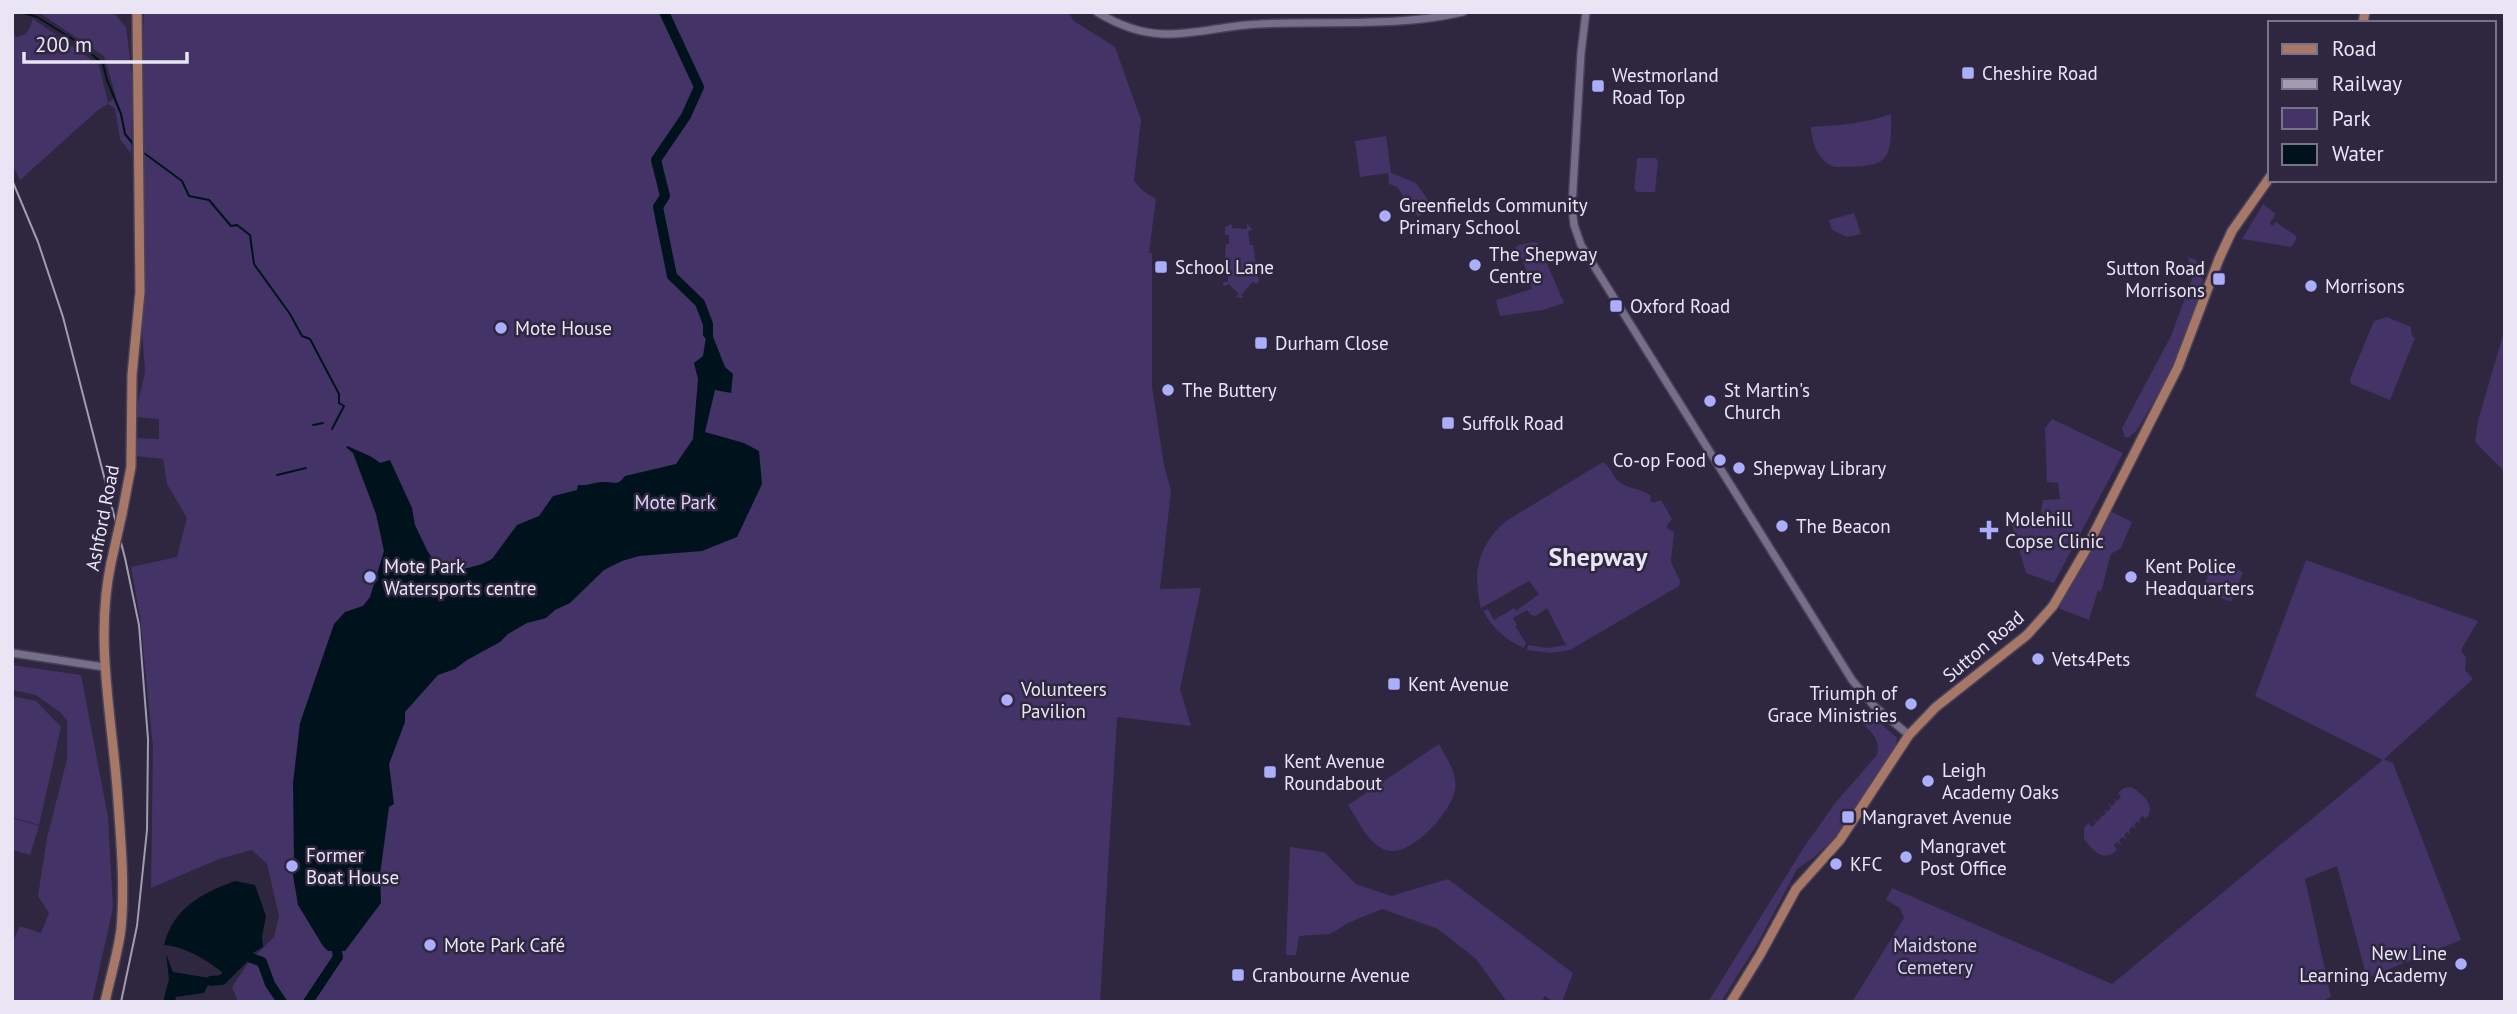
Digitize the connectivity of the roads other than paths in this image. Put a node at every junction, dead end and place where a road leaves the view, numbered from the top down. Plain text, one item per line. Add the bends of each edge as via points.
1 (137, 12) edge
2 (1097, 12) edge
3 (1463, 12) edge
4 (1586, 12) edge
5 (2268, 180) edge
6 (12, 653) edge
7 (104, 667) junction
8 (1909, 735) junction
9 (105, 1002) edge
10 (1731, 1002) edge

1 - 7 main road, Ashford Road, bridge via 140,292 132,375 131,467 103,617
2 - 3 street via 1127,28 1164,34 1244,24 1416,22
4 - 8 street via 1572,206 1581,245 1852,680
5 - 8 main road, Sutton Road via 2229,239 2178,367 2053,606 2027,635 1936,707
6 - 7 street
7 - 9 main road, Ashford Road via 118,801 122,899
8 - 10 main road, Sutton Road via 1840,840 1796,889

